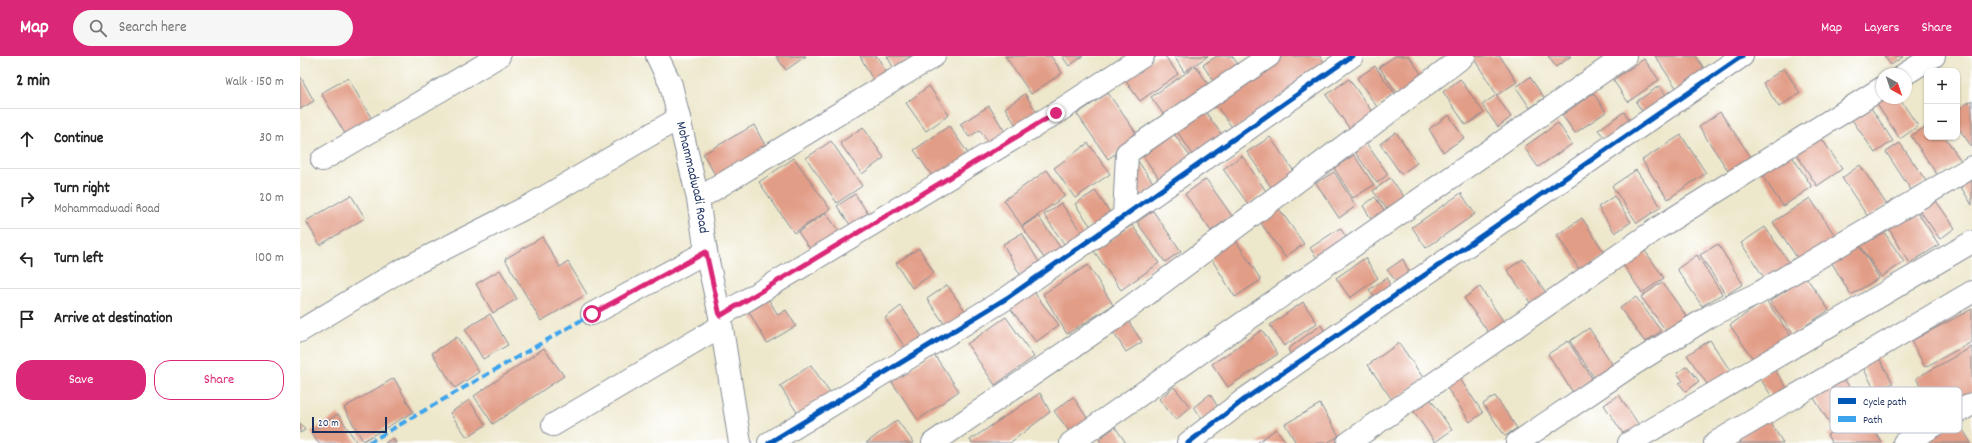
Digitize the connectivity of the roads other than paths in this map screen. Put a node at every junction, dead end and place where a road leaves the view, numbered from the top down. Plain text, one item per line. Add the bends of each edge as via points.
1 (499, 56) edge
2 (657, 56) edge
3 (934, 56) edge
4 (1143, 56) edge
5 (1268, 56) edge
6 (1352, 56) edge
7 (1464, 56) edge
8 (1625, 56) edge
9 (1742, 56) edge
10 (1934, 56) edge
11 (1912, 70) edge
12 (1876, 92) edge
13 (679, 118) junction
14 (322, 160) dead end
15 (1972, 167) edge
16 (698, 199) junction
17 (1124, 216) junction
18 (1972, 242) edge
19 (706, 252) junction
20 (1972, 292) edge
21 (592, 314) dead end
22 (720, 320) junction
23 (300, 331) edge
24 (1972, 404) edge
25 (1962, 410) edge
26 (553, 425) dead end
27 (1921, 433) edge
28 (740, 443) edge
29 (769, 443) edge
30 (934, 443) edge
31 (1071, 443) edge
32 (1188, 443) edge
33 (1348, 443) edge
34 (1517, 443) edge
35 (1629, 443) edge
36 (1715, 443) edge
37 (1904, 443) edge

1 - 14 street
2 - 13 street, Mohammadwadi Road via 671,85
3 - 16 street
4 - 22 street via 1056,113
5 - 17 street via 1127,153
6 - 17 street
7 - 30 street via 1118,316
8 - 31 street
9 - 32 street via 1245,399
10 - 11 street
12 - 33 street via 1658,228
13 - 16 street, Mohammadwadi Road
13 - 23 street via 531,205 398,272
15 - 34 street via 1757,294 1710,316
16 - 19 street, Mohammadwadi Road
17 - 29 street via 1008,298
18 - 35 street
19 - 21 street
19 - 22 street, Mohammadwadi Road
20 - 36 street
22 - 26 street
22 - 28 street, Mohammadwadi Road
24 - 25 street
27 - 37 street

